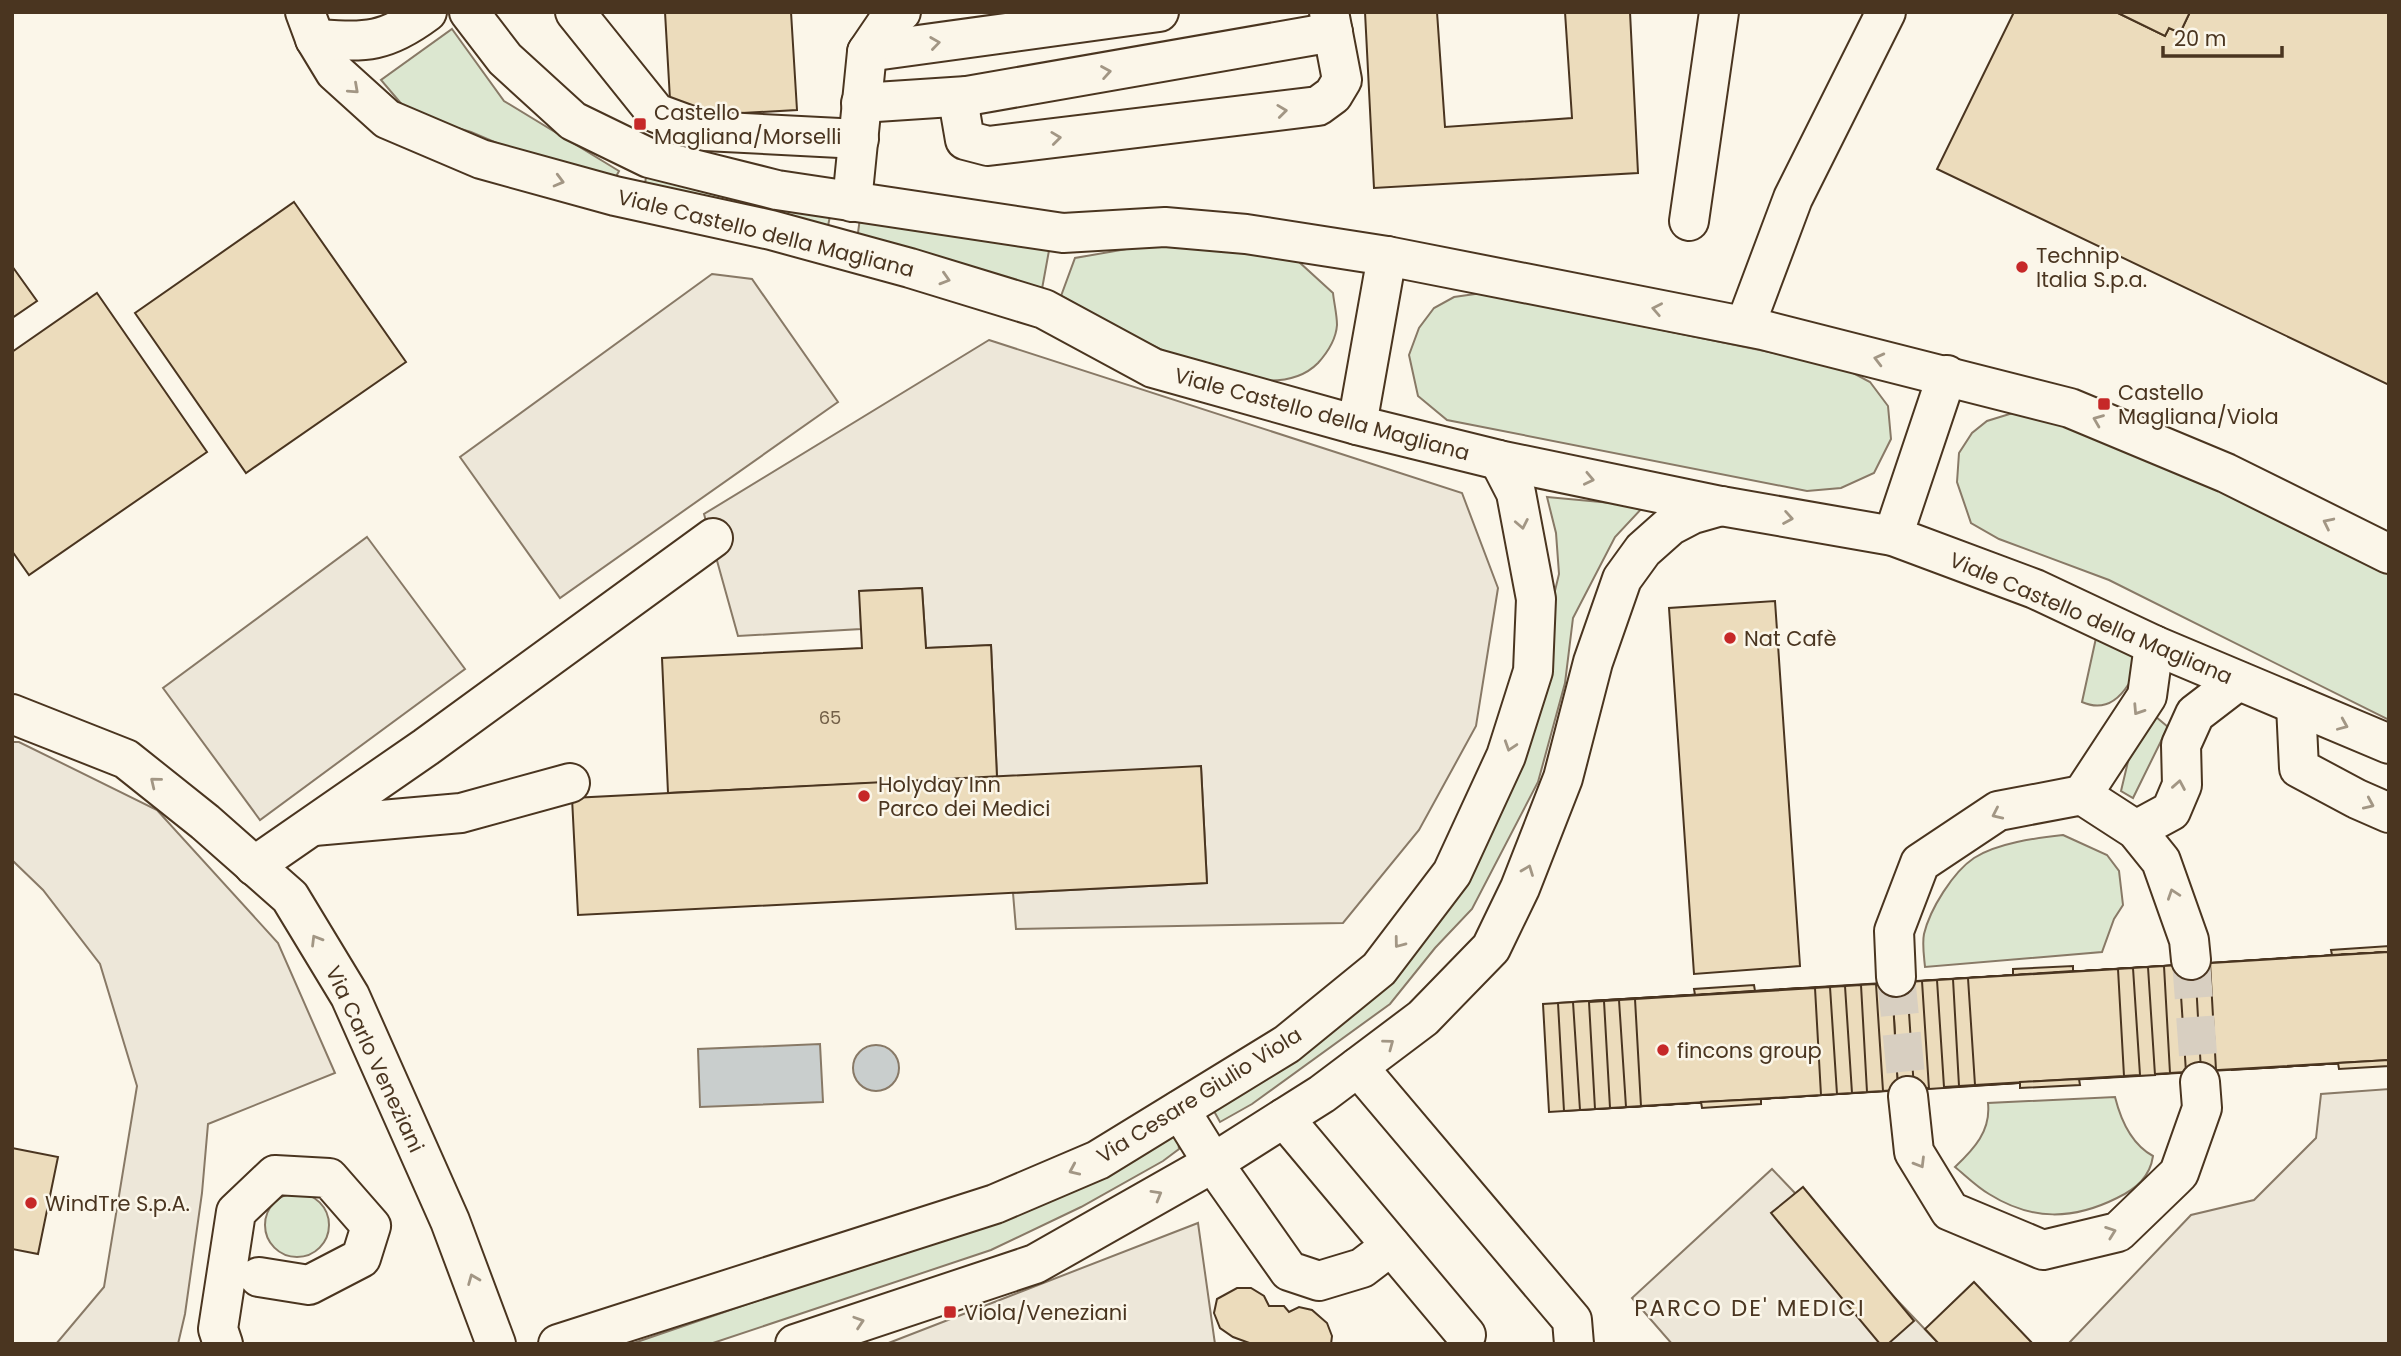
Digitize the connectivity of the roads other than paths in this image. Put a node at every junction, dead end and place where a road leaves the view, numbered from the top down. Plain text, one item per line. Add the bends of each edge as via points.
1 (427, 12) edge
2 (469, 12) edge
3 (575, 12) edge
4 (901, 12) edge
5 (1158, 12) edge
6 (1719, 12) edge
7 (1886, 12) edge
8 (1331, 22) edge
9 (310, 26) edge
10 (867, 52) junction
11 (967, 96) junction
12 (860, 121) junction
13 (852, 202) junction
14 (1689, 221) dead end
15 (1387, 256) junction
16 (1745, 326) junction
17 (1947, 375) junction
18 (1357, 425) junction
19 (1499, 460) junction
20 (1721, 506) junction
21 (1893, 536) junction
22 (713, 538) dead end
23 (2389, 554) edge
24 (2154, 645) junction
25 (2238, 681) junction
26 (2296, 705) junction
27 (12, 713) edge
28 (2389, 744) edge
29 (570, 783) dead end
30 (2082, 795) junction
31 (2389, 813) edge
32 (312, 826) junction
33 (2136, 830) junction
34 (254, 866) junction
35 (2191, 960) tunnel mouth
36 (1896, 977) tunnel mouth
37 (1358, 1067) junction
38 (2200, 1082) tunnel mouth
39 (1908, 1097) tunnel mouth
40 (1180, 1110) junction
41 (1284, 1118) junction
42 (1213, 1163) junction
43 (1391, 1246) junction
44 (259, 1277) dead end
45 (1466, 1335) dead end
46 (223, 1344) edge
47 (496, 1344) edge
48 (558, 1344) edge
49 (795, 1344) edge
50 (1574, 1344) edge

1 - 9 street via 397,33 362,42
2 - 13 street, Viale Castello della Magliana via 505,60 573,121 649,158 777,190
3 - 12 street via 656,113 705,131
4 - 10 street via 886,24
10 -> 5 street
6 - 14 street
7 - 16 street via 1793,198
11 -> 8 street
11 -> 8 street via 960,111 965,140 988,146 1318,106 1333,95 1342,80
9 -> 18 street, Viale Castello della Magliana via 335,72 387,119 481,159 899,264 1044,309 1153,368
10 - 12 street
11 - 12 street
12 - 13 street
13 - 15 street, Viale Castello della Magliana via 1063,233 1165,227 1246,234
16 -> 15 street, Viale Castello della Magliana
15 - 18 street
17 -> 16 street, Viale Castello della Magliana
17 - 21 street
23 -> 17 street, Viale Castello della Magliana via 2226,473 2070,408
18 - 19 street, Viale Castello della Magliana
19 -> 20 street, Viale Castello della Magliana
19 -> 40 street, Via Cesare Giulio Viola via 1516,493 1536,599 1533,671 1507,757 1452,873 1379,969 1287,1044
20 -> 21 street, Viale Castello della Magliana
37 -> 20 street via 1423,1018 1491,948 1563,778 1593,662 1622,579 1643,550 1670,526
21 - 24 street, Viale Castello della Magliana via 2035,589
22 - 32 street
24 - 25 street, Viale Castello della Magliana
24 -> 30 street via 2147,696
25 - 26 street, Viale Castello della Magliana
33 -> 25 street via 2171,811 2182,785 2181,745 2195,714
26 -> 28 street, Viale Castello della Magliana
26 -> 31 street via 2299,768
34 -> 27 street, Via Carlo Veneziani via 126,759
29 - 32 street via 461,813
30 - 33 street
30 -> 36 street via 1998,811 1920,863 1894,931
32 - 34 street
35 -> 33 street via 2189,940 2161,861
47 -> 34 street, Via Carlo Veneziani via 450,1221 350,996 290,897
37 - 41 street
37 - 50 street via 1572,1320
39 -> 38 street via 1914,1152 1950,1211 2043,1250 2118,1232 2174,1178 2202,1108
40 - 42 street
40 -> 48 street, Via Cesare Giulio Viola via 1098,1160 995,1205
41 - 42 street
41 - 43 street
42 - 43 street via 1289,1271 1319,1281 1362,1268
49 -> 42 street via 1035,1264
43 - 45 street
44 - 46 street via 309,1285 361,1258 371,1226 329,1178 275,1175 236,1212 218,1329

